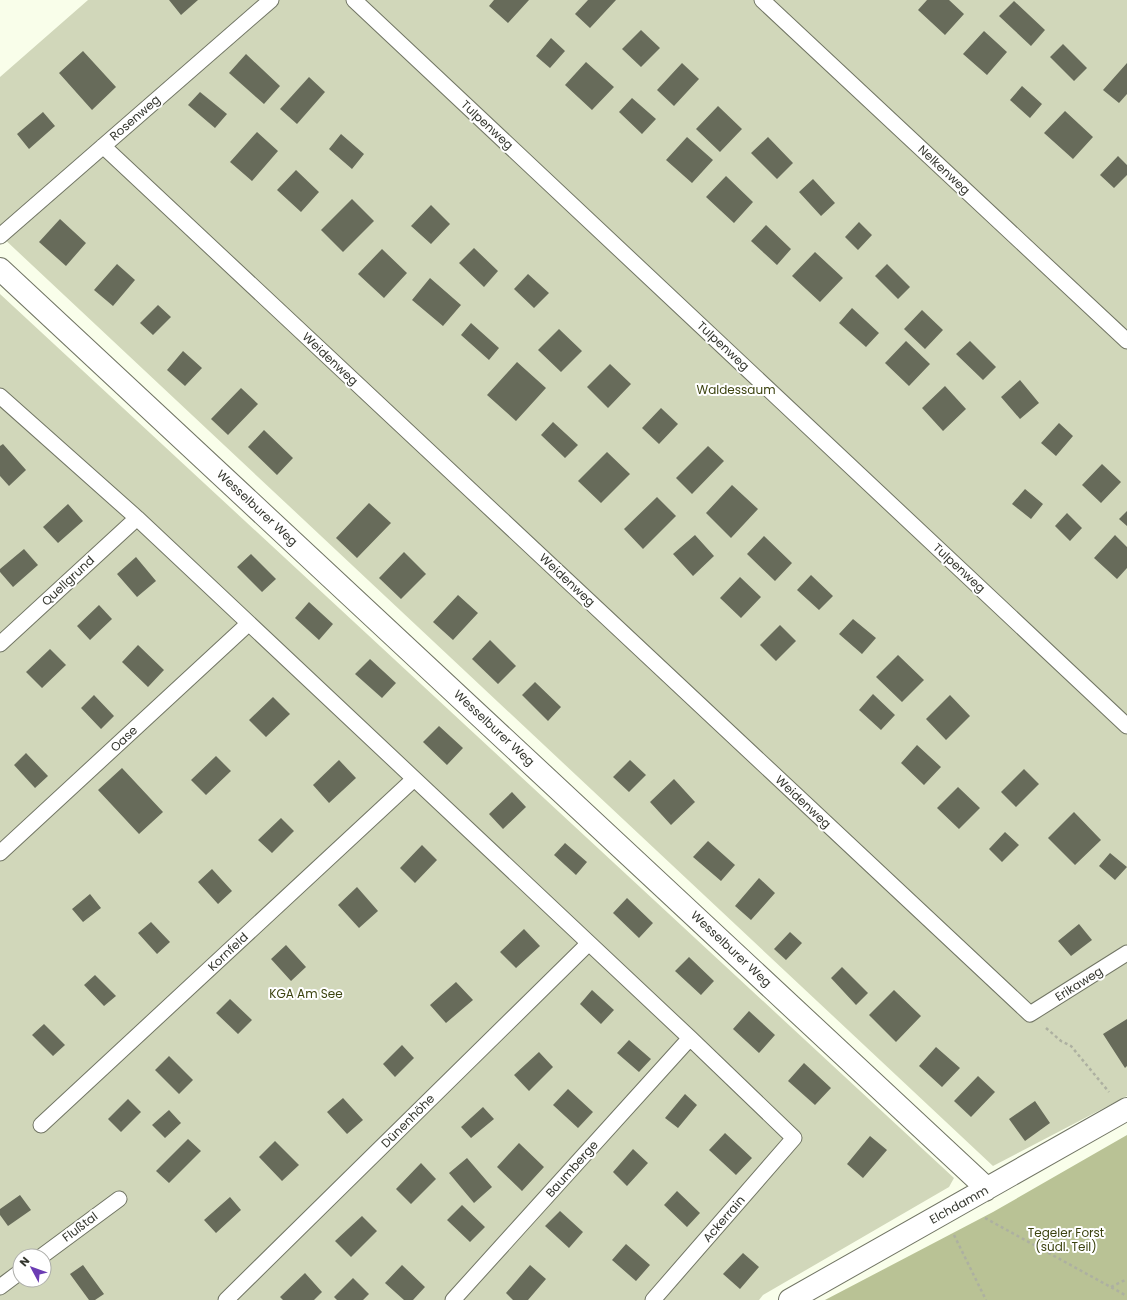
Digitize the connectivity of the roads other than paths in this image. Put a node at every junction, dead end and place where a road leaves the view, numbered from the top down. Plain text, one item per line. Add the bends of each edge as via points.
1 (271, 0) edge
2 (354, 0) edge
3 (762, 0) edge
4 (103, 146) junction
5 (0, 236) edge
6 (0, 269) edge
7 (1127, 341) edge
8 (2, 402) edge
9 (137, 518) junction
10 (248, 624) junction
11 (0, 644) edge
12 (1127, 726) edge
13 (414, 779) junction
14 (0, 853) edge
15 (589, 943) junction
16 (1127, 953) edge
17 (1030, 1014) joint
18 (690, 1038) junction
19 (1126, 1110) edge
20 (41, 1125) dead end
21 (985, 1190) junction
22 (119, 1199) dead end
23 (52, 1249) edge
24 (12, 1278) edge
25 (0, 1287) edge
26 (226, 1300) edge
27 (453, 1300) edge
28 (653, 1300) edge
29 (790, 1300) edge

1 - 4 lane, Rosenweg
2 - 12 lane, Tulpenweg
3 - 7 lane, Nelkenweg
4 - 5 lane, Rosenweg
4 - 17 lane, Weidenweg
6 - 21 street, Wesselburer Weg via 981,1182
8 - 9 lane
9 - 10 lane
9 - 11 lane, Quellgrund
10 - 13 lane
10 - 14 lane, Oase
13 - 15 lane
13 - 20 lane, Kornfeld
15 - 18 lane
15 - 26 lane, Dünenhöhe
16 - 17 lane, Erikaweg
18 - 27 lane, Baumberge
18 - 28 lane, Ackerrain via 794,1138
19 - 21 street, Elchdamm
21 - 29 street, Elchdamm
22 - 23 lane, Flußtal
24 - 25 lane

